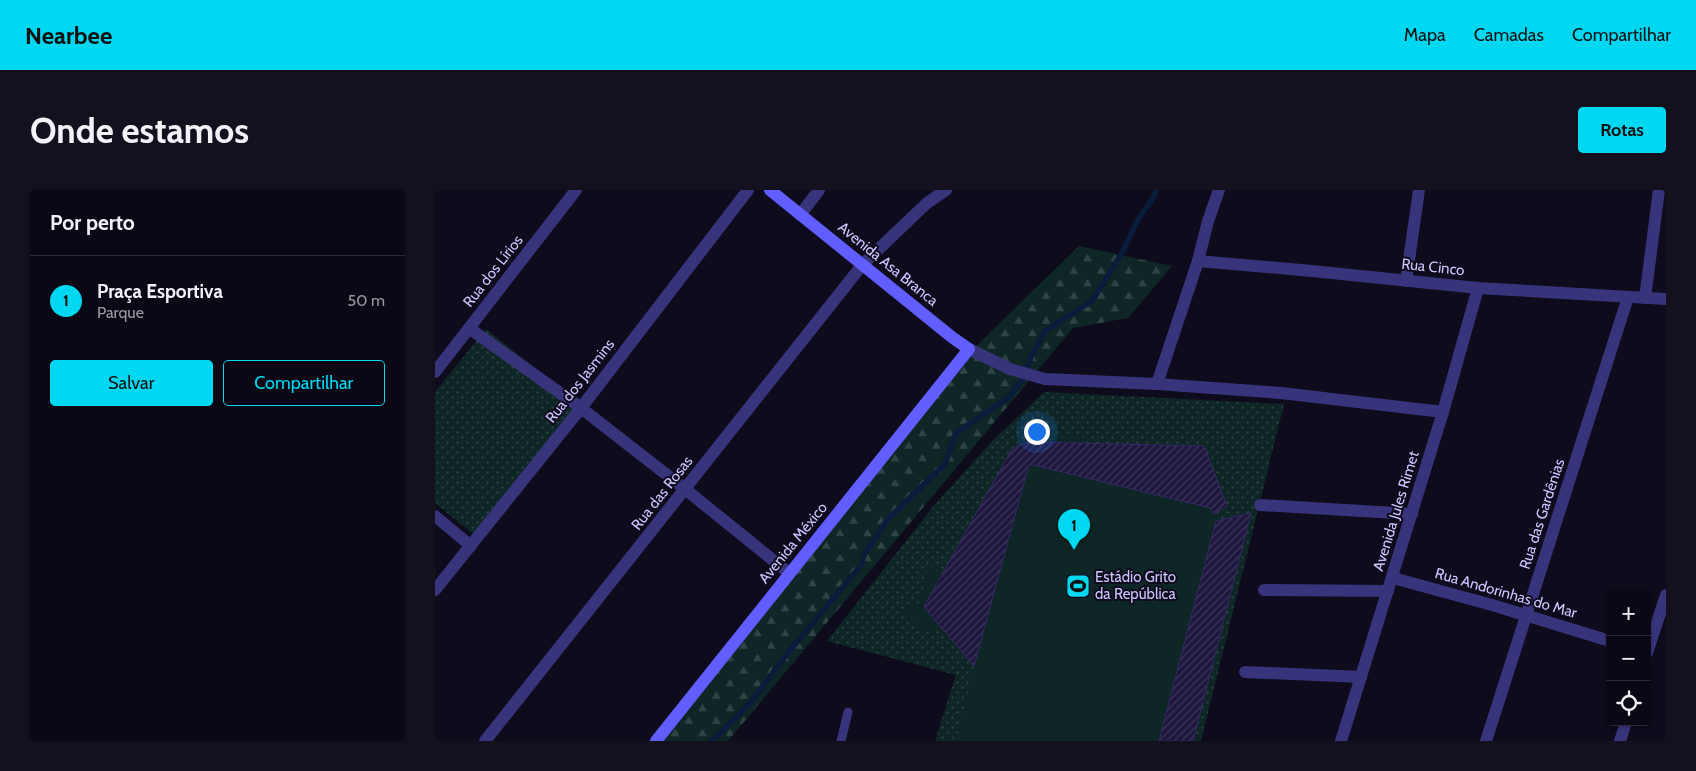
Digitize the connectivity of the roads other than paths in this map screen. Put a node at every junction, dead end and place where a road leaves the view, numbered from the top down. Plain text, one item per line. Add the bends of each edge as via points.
1 (576, 190) edge
2 (748, 190) edge
3 (769, 190) edge
4 (819, 190) edge
5 (946, 190) edge
6 (1219, 190) edge
7 (1419, 190) edge
8 (1659, 190) edge
9 (800, 215) junction
10 (1198, 261) junction
11 (863, 264) junction
12 (1406, 281) junction
13 (1478, 288) junction
14 (1628, 297) junction
15 (1645, 298) junction
16 (1666, 299) edge
17 (469, 328) junction
18 (969, 349) junction
19 (435, 372) edge
20 (1157, 384) junction
21 (581, 408) junction
22 (1443, 412) junction
23 (685, 489) junction
24 (1260, 505) dead end
25 (1412, 514) junction
26 (435, 516) edge
27 (471, 546) junction
28 (789, 573) junction
29 (1393, 578) junction
30 (435, 590) edge
31 (1264, 590) dead end
32 (1389, 592) junction
33 (1666, 595) edge
34 (1526, 615) junction
35 (1606, 640) edge
36 (1651, 641) edge
37 (1245, 672) dead end
38 (1361, 677) junction
39 (848, 712) dead end
40 (1625, 726) edge
41 (485, 741) edge
42 (656, 741) edge
43 (841, 741) edge
44 (1341, 741) edge
45 (1486, 741) edge
46 (1620, 741) edge

1 - 17 street, Rua dos Lírios
2 - 21 street, Rua dos Jasmins
3 - 9 street, Avenida Asa Branca
4 - 9 street
5 - 11 street, Rua das Rosas via 927,203
6 - 10 street
7 - 12 street
8 - 15 street
9 - 11 street, Avenida Asa Branca
10 - 12 street, Rua Cinco
10 - 20 street
11 - 18 street, Avenida Asa Branca
11 - 23 street, Rua das Rosas
12 - 13 street, Rua Cinco
13 - 14 street, Rua Cinco
13 - 22 street, Avenida Jules Rimet
14 - 15 street, Rua Cinco
14 - 34 street, Rua das Gardênias
15 - 16 street, Rua Cinco
17 - 19 street, Rua dos Lírios
17 - 21 street
18 - 20 street via 1010,369 1045,379
18 - 28 street, Avenida México
20 - 22 street via 1281,393
21 - 23 street
21 - 27 street, Rua dos Jasmins
22 - 25 street, Avenida Jules Rimet
23 - 28 street
23 - 41 street, Rua das Rosas
24 - 25 street
25 - 29 street, Avenida Jules Rimet
26 - 27 street
27 - 30 street, Rua dos Jasmins
28 - 42 street, Avenida México
29 - 32 street, Avenida Jules Rimet
29 - 34 street, Rua Andorinhas do Mar
31 - 32 street
32 - 38 street, Avenida Jules Rimet
33 - 36 street
34 - 35 street, Rua Andorinhas do Mar
34 - 45 street, Rua das Gardênias
37 - 38 street
38 - 44 street, Avenida Jules Rimet
39 - 43 lane
40 - 46 street

